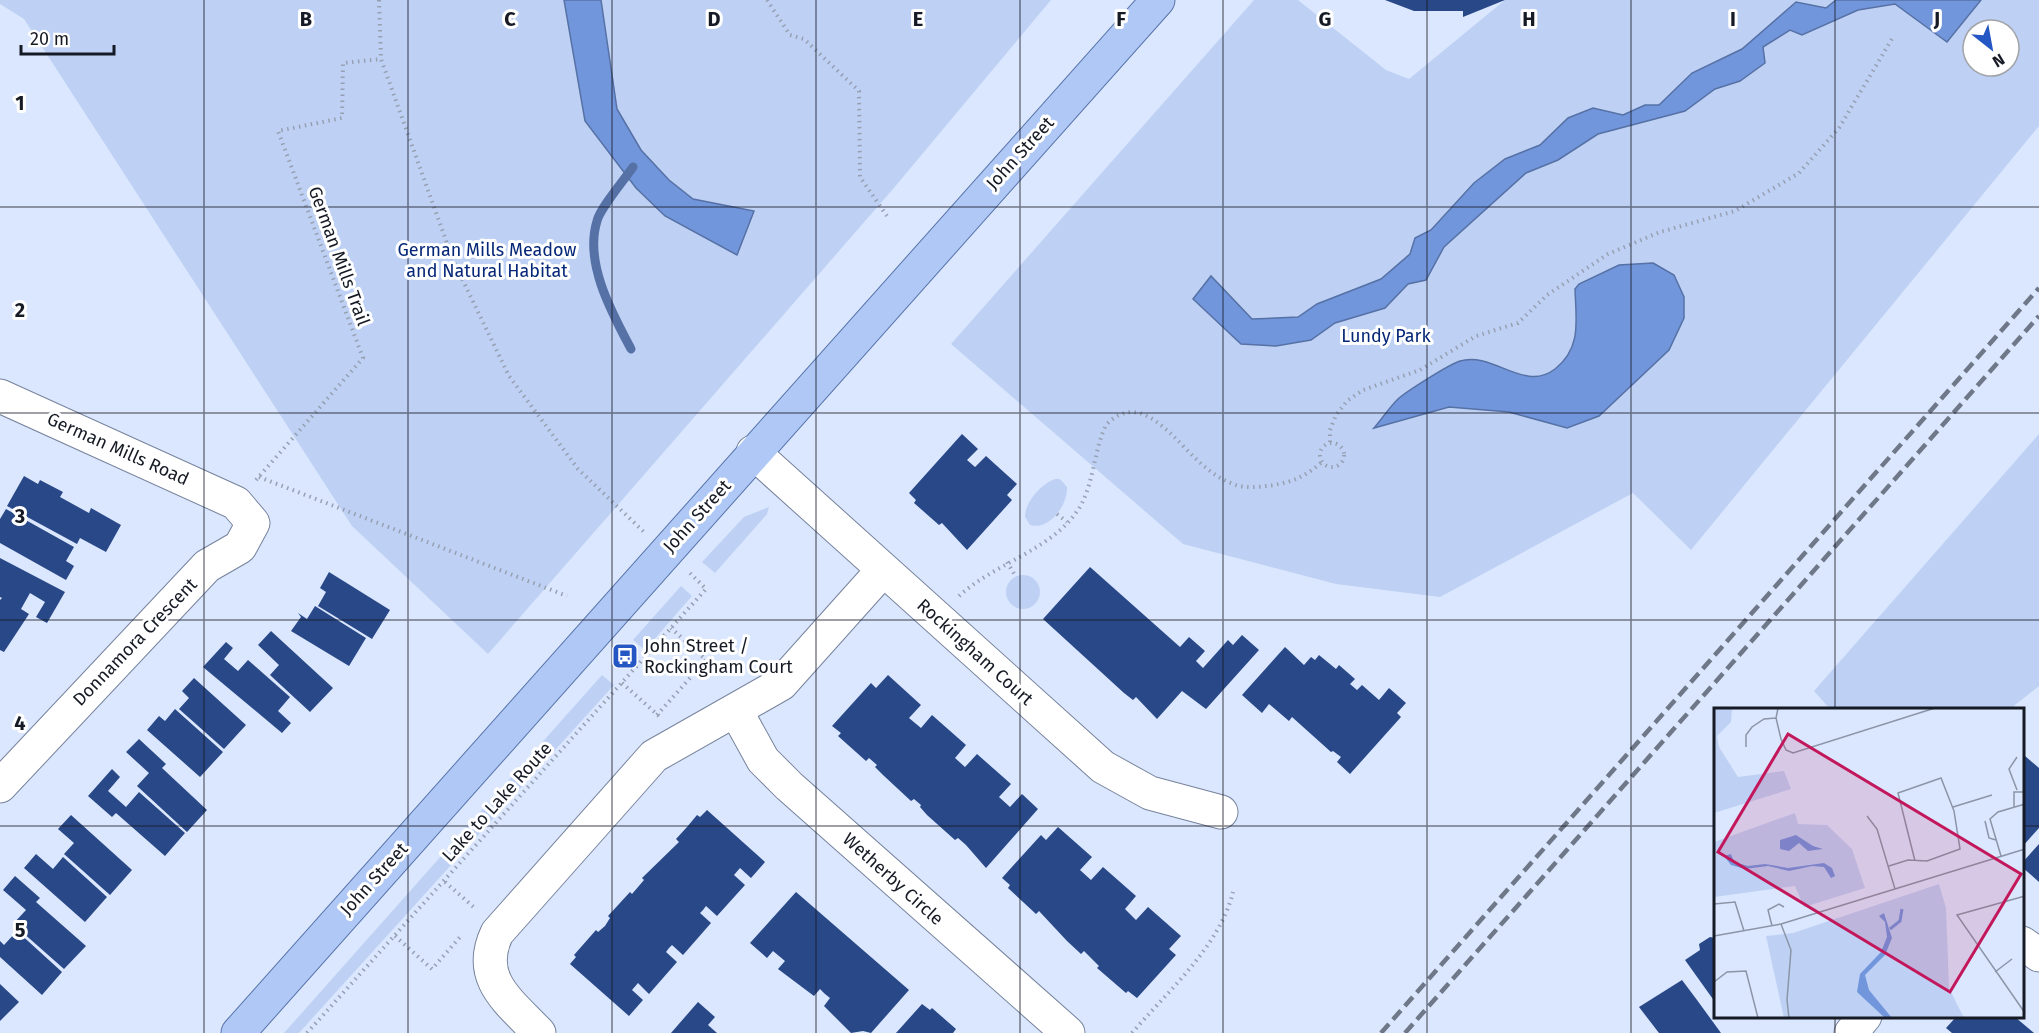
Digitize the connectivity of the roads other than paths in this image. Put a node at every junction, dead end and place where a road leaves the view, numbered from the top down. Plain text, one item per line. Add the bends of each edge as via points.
1 (1158, 0) edge
2 (0, 396) edge
3 (753, 452) junction
4 (236, 502) joint
5 (883, 570) junction
6 (736, 711) junction
7 (0, 786) edge
8 (1221, 812) dead end
9 (2024, 945) edge
10 (2039, 955) edge
11 (1864, 1018) edge
12 (238, 1033) edge
13 (539, 1033) edge
14 (1068, 1033) edge
15 (1851, 1033) edge

1 - 3 main road, John Street
2 - 4 street, German Mills Road
3 - 5 street, Rockingham Court
3 - 12 main road, John Street
4 - 7 street, Donnamora Crescent via 253,523 240,547 207,566
5 - 6 street via 781,684
5 - 8 street, Rockingham Court via 1103,767 1150,793
6 - 13 street via 654,756 490,922 493,981
6 - 14 street, Wetherby Circle via 769,766
9 - 10 street
11 - 15 street

